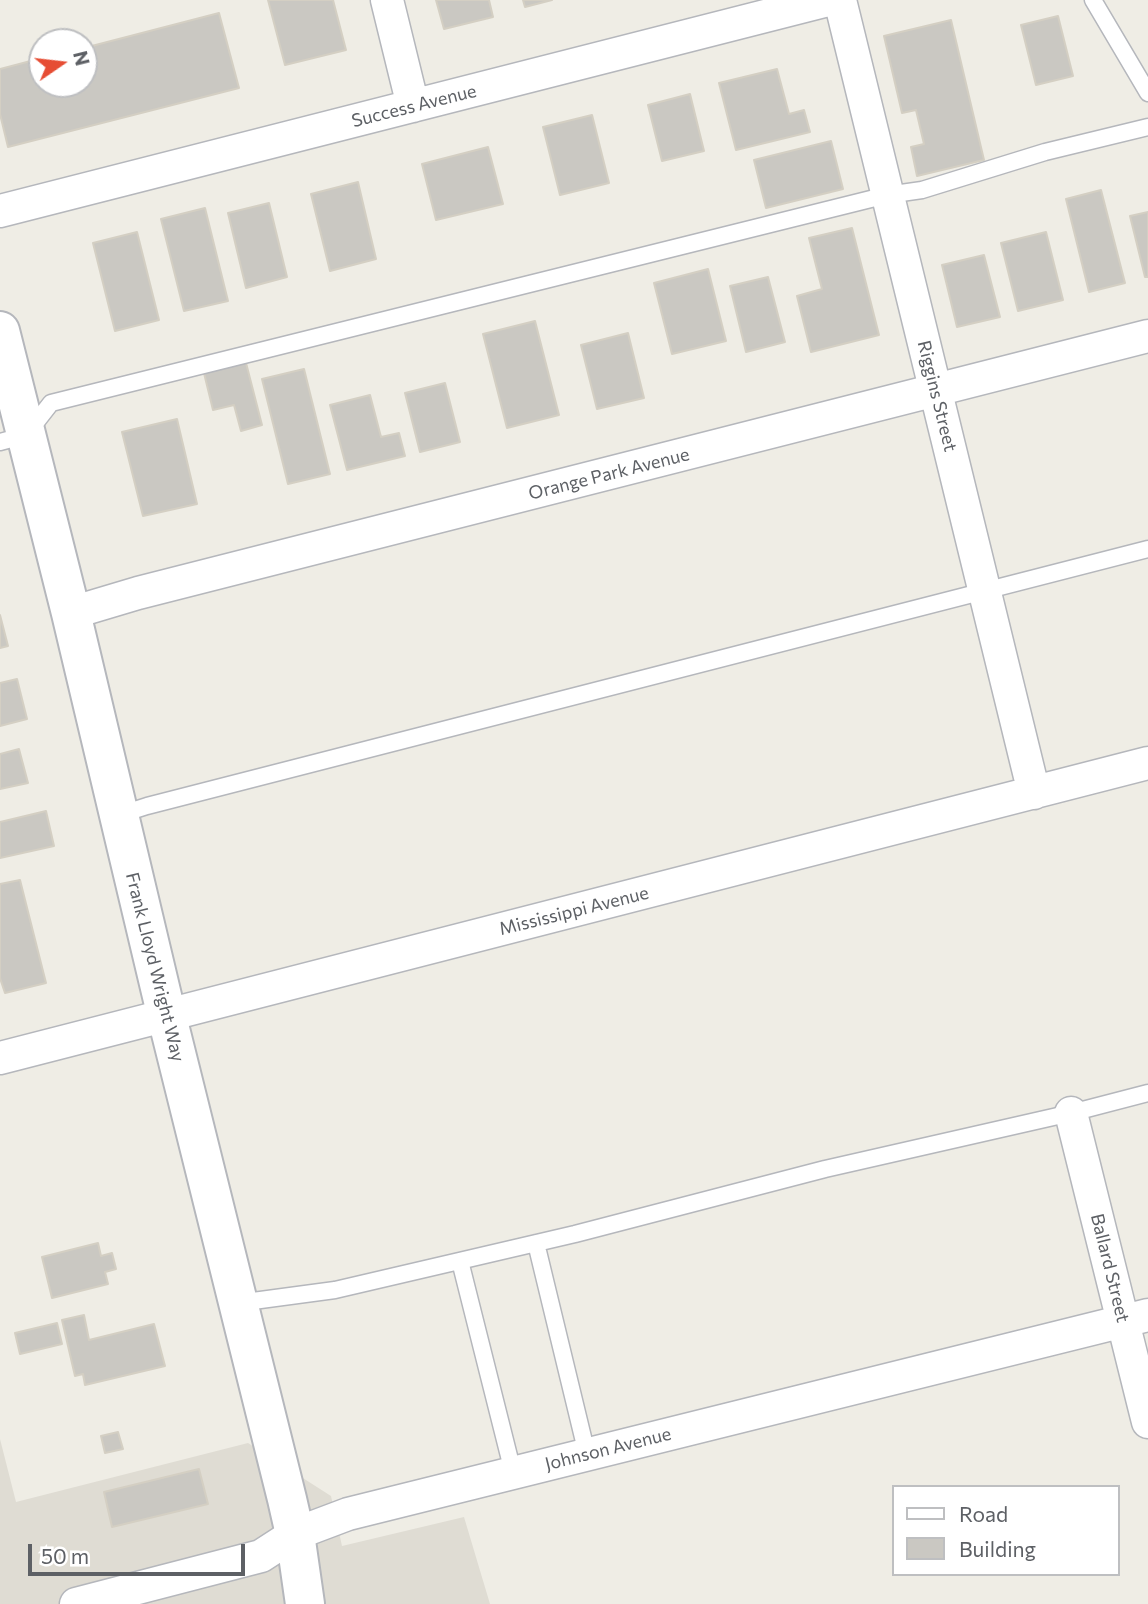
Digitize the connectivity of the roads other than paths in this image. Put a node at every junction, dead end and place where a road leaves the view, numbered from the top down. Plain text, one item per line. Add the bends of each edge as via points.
1 (387, 0) edge
2 (828, 0) edge
3 (840, 0) edge
4 (1093, 0) edge
5 (1148, 93) edge
6 (413, 106) junction
7 (1148, 127) edge
8 (887, 195) junction
9 (0, 211) edge
10 (0, 331) edge
11 (1148, 336) edge
12 (936, 391) junction
13 (13, 439) edge
14 (1148, 549) edge
15 (985, 592) junction
16 (71, 613) junction
17 (1148, 763) edge
18 (1034, 793) junction
19 (119, 816) junction
20 (167, 1017) junction
21 (0, 1058) edge
22 (1148, 1093) edge
23 (1071, 1113) junction
24 (536, 1243) junction
25 (460, 1261) junction
26 (239, 1303) junction
27 (1136, 1318) edge
28 (1148, 1422) edge
29 (587, 1454) junction
30 (513, 1472) junction
31 (295, 1534) junction
32 (76, 1604) edge
33 (305, 1604) edge

1 - 6 street
2 - 6 street, Success Avenue
3 - 8 street, Riggins Street
4 - 5 lane
6 - 9 street, Success Avenue
7 - 8 lane via 1045,152 922,190
8 - 12 street, Riggins Street
8 - 13 lane via 51,403
10 - 13 street, Frank Lloyd Wright Way
11 - 12 street, Orange Park Avenue
12 - 15 street, Riggins Street
12 - 16 street, Orange Park Avenue
13 - 16 street, Frank Lloyd Wright Way
14 - 15 lane
15 - 18 street, Riggins Street
15 - 19 lane
16 - 19 street, Frank Lloyd Wright Way
17 - 18 street, Mississippi Avenue
18 - 20 street, Mississippi Avenue
19 - 20 street, Frank Lloyd Wright Way
20 - 21 street, Mississippi Avenue
20 - 26 street, Frank Lloyd Wright Way
22 - 23 lane
23 - 24 lane via 825,1169
23 - 27 street, Ballard Street
24 - 25 lane
24 - 29 lane
25 - 26 lane via 335,1290
25 - 30 lane
26 - 31 street, Frank Lloyd Wright Way
27 - 28 street, Ballard Street
27 - 29 street, Johnson Avenue
29 - 30 street, Johnson Avenue
30 - 31 street, Johnson Avenue via 348,1514
31 - 32 street, Johnson Avenue via 261,1556
31 - 33 street, Frank Lloyd Wright Way

